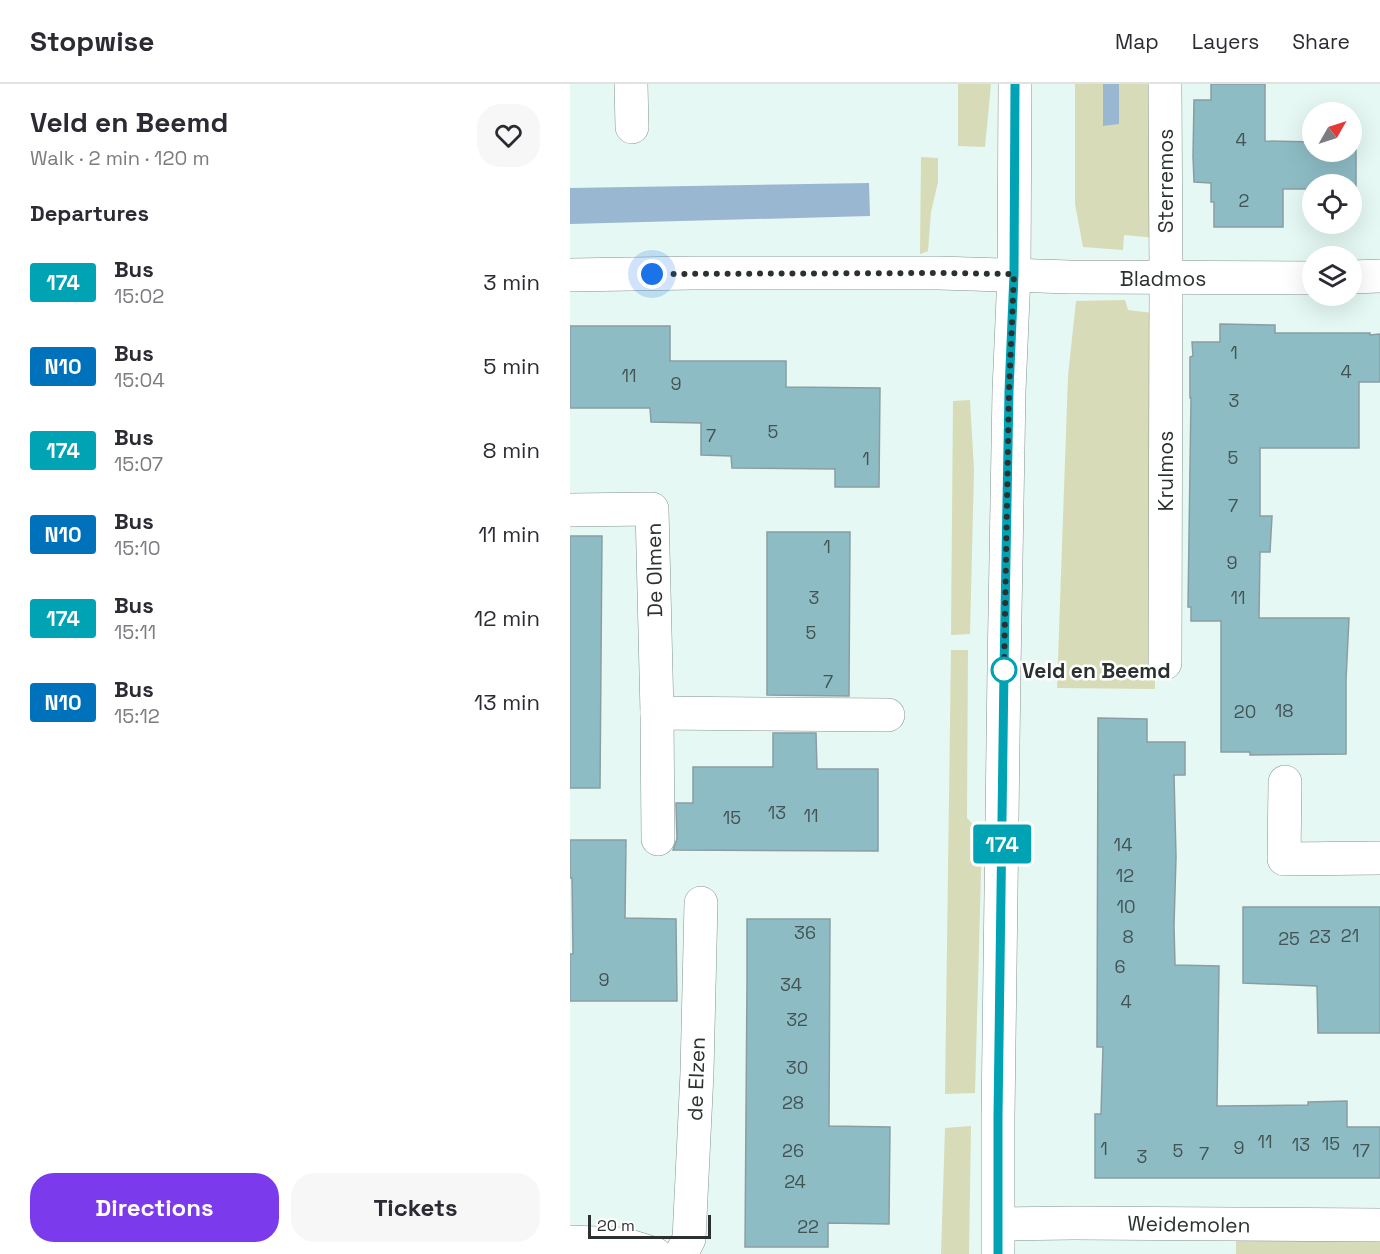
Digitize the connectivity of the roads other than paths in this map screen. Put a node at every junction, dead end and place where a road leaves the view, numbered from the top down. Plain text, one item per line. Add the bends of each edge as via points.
1 (631, 84) edge
2 (1015, 84) edge
3 (1164, 84) edge
4 (632, 127) dead end
5 (1014, 274) junction
6 (570, 275) edge
7 (1380, 276) edge
8 (1362, 277) edge
9 (1166, 278) junction
10 (1302, 278) edge
11 (570, 510) edge
12 (1164, 663) dead end
13 (657, 713) junction
14 (888, 715) dead end
15 (1285, 782) dead end
16 (658, 839) dead end
17 (1380, 858) edge
18 (701, 903) dead end
19 (1380, 1225) edge
20 (999, 1239) edge
21 (570, 1242) edge
22 (623, 1249) edge
23 (655, 1254) edge
24 (681, 1254) edge

1 - 4 street
2 - 5 street
3 - 9 street, Sterremos
5 - 6 street
5 - 9 street, Bladmos
5 - 20 street via 1004,659
7 - 8 street
9 - 10 street, Bladmos
9 - 12 street, Krulmos
11 - 13 street, De Olmen via 652,509
13 - 14 street
13 - 16 street, De Olmen
15 - 17 street via 1284,859
18 - 24 street, de Elzen via 689,1239
19 - 20 street, Weidemolen via 1074,1223
21 - 22 street
22 - 23 street

